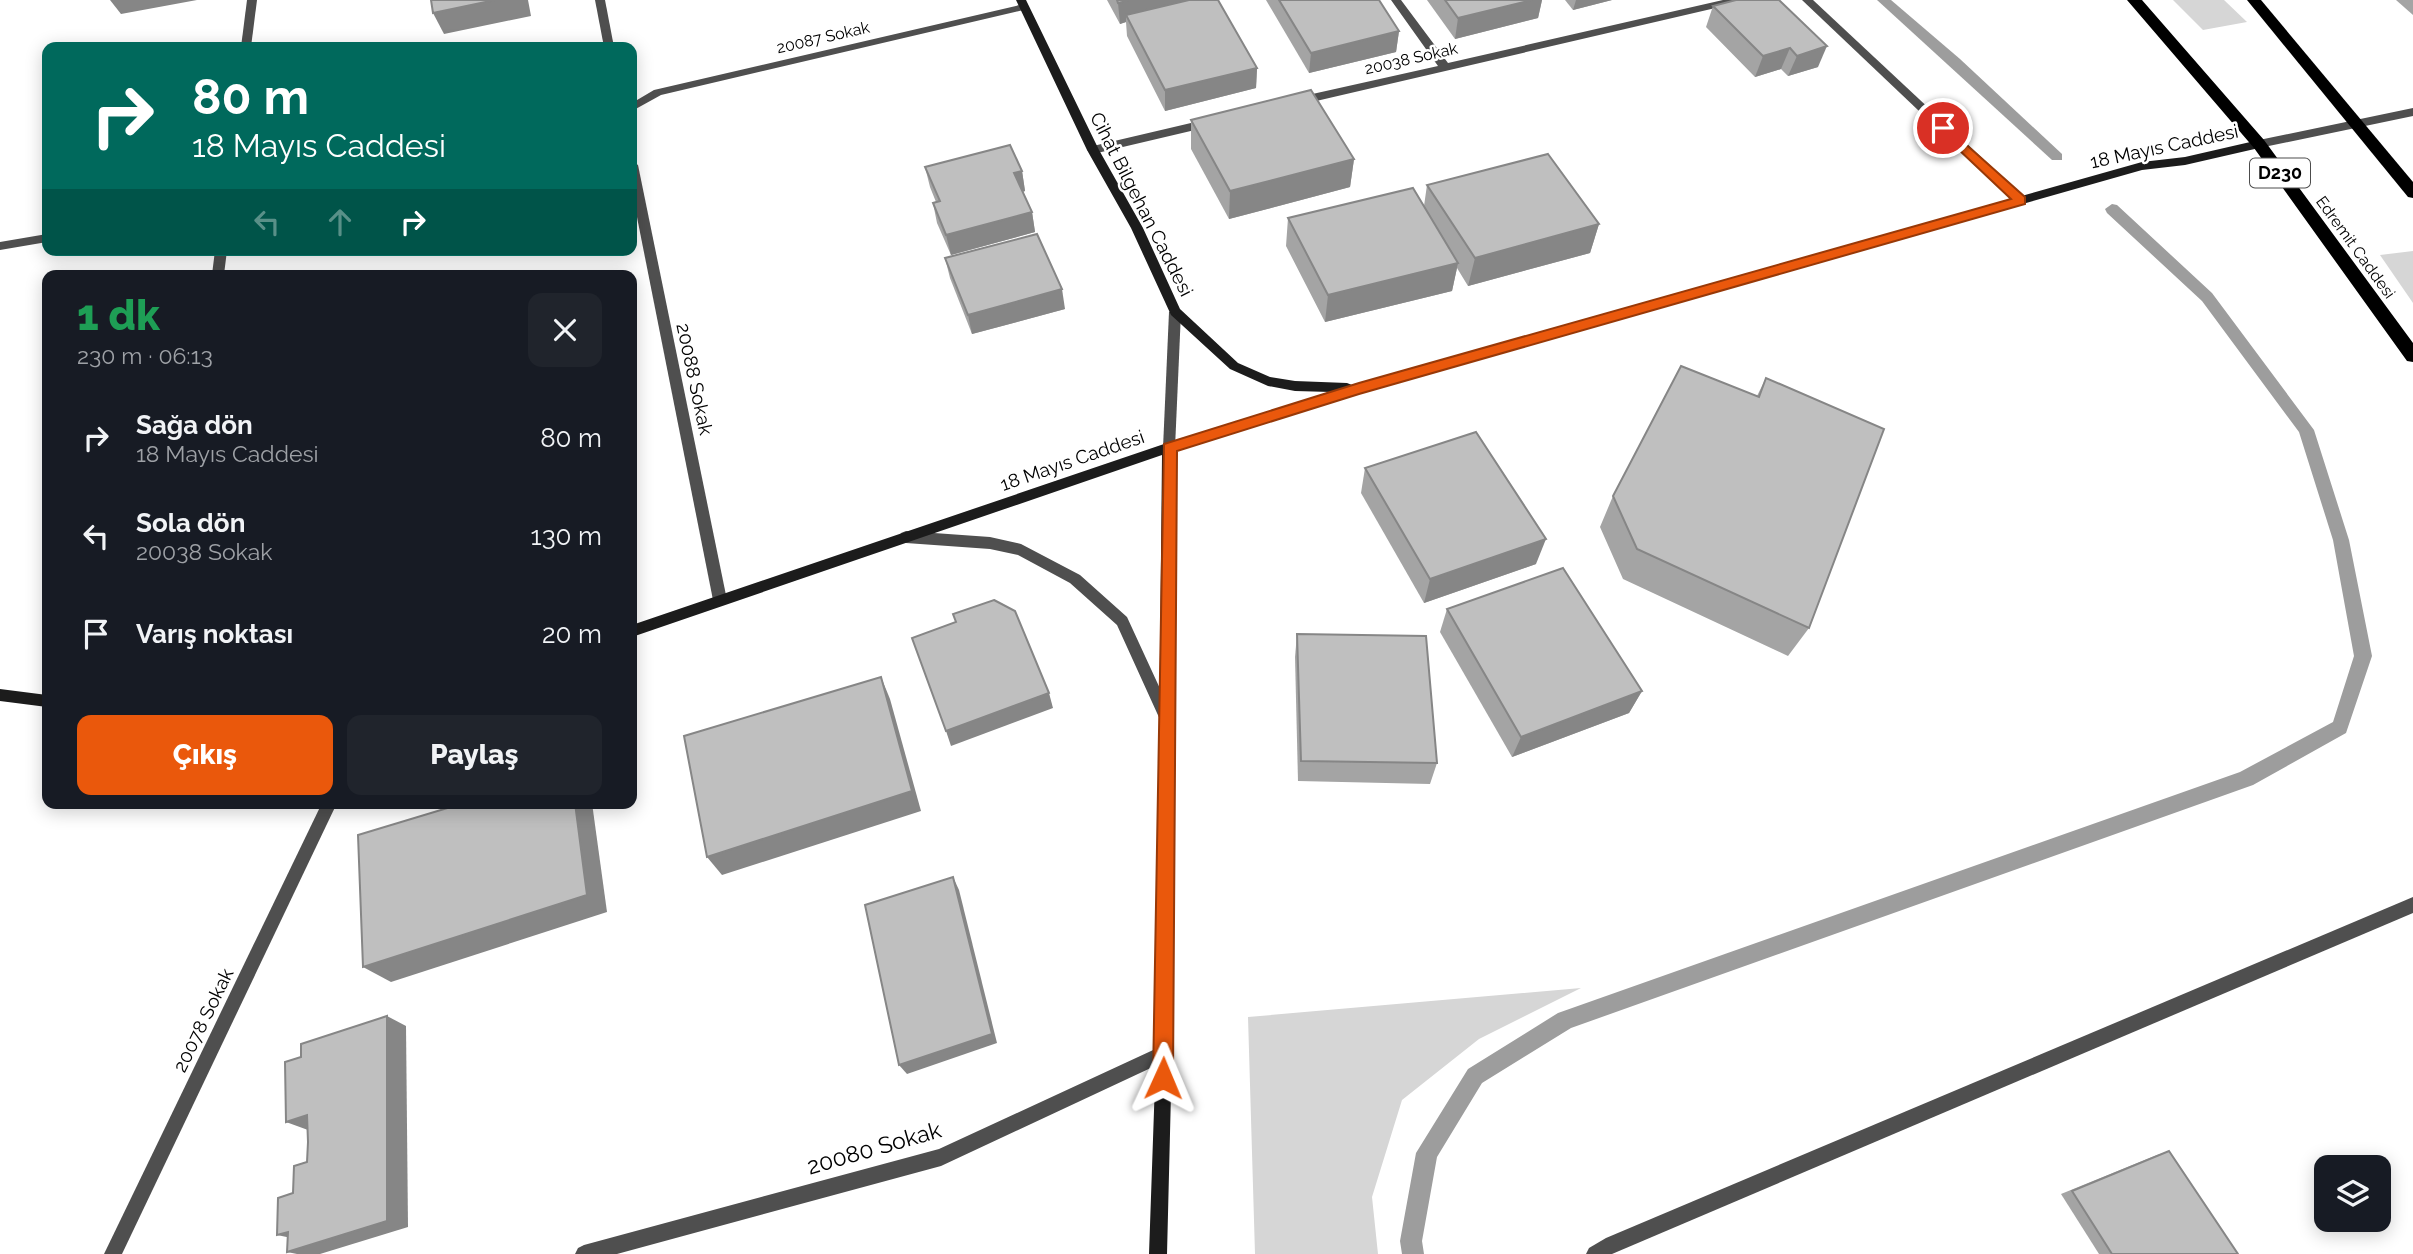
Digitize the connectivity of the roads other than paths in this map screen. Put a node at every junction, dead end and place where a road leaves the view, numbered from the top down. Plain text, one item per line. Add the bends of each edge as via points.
1 (252, 0) edge
2 (600, 0) edge
3 (1395, 0) edge
4 (1737, 0) edge
5 (1807, 0) edge
6 (2134, 0) edge
7 (2254, 0) edge
8 (1718, 2) edge
9 (1023, 4) edge
10 (247, 42) edge
11 (608, 42) edge
12 (1444, 66) junction
13 (1292, 102) edge
14 (637, 105) edge
15 (2413, 111) edge
16 (1226, 118) edge
17 (2358, 123) junction
18 (2259, 144) junction
19 (1093, 150) junction
20 (637, 190) edge
21 (2413, 193) edge
22 (2021, 201) junction
23 (42, 239) edge
24 (0, 246) edge
25 (1175, 312) junction
26 (2413, 356) edge
27 (1359, 388) junction
28 (1169, 448) junction
29 (906, 537) junction
30 (720, 600) junction
31 (637, 629) edge
32 (0, 695) edge
33 (42, 700) edge
34 (1167, 719) junction
35 (327, 809) edge
36 (2413, 905) edge
37 (1164, 1053) junction
38 (113, 1254) edge
39 (584, 1254) edge
40 (1158, 1254) edge
41 (1595, 1254) edge

1 - 10 street
2 - 11 street
3 - 12 street
4 - 8 street, 20038 Sokak
5 - 22 street
6 - 18 highway, Edremit Caddesi / D230
7 - 17 highway
8 - 12 street, 20038 Sokak
9 - 14 street, 20087 Sokak via 658,92
9 - 19 main road, Cihat Bilgehan Caddesi
12 - 13 street, 20038 Sokak
15 - 17 street
16 - 19 street
17 - 18 street
17 - 21 highway
18 - 22 main road, 18 Mayıs Caddesi via 2141,166
18 - 26 highway, Edremit Caddesi / D230
19 - 25 main road, Cihat Bilgehan Caddesi via 1137,228
20 - 30 street, 20088 Sokak
22 - 27 main road, 18 Mayıs Caddesi
23 - 24 street
25 - 27 main road, Cihat Bilgehan Caddesi via 1234,366 1268,381
25 - 28 street
27 - 28 main road, 18 Mayıs Caddesi
28 - 29 main road, 18 Mayıs Caddesi
28 - 34 main road
29 - 30 main road, 18 Mayıs Caddesi
29 - 34 street via 1021,550 1075,579 1122,621
30 - 31 main road, 18 Mayıs Caddesi
32 - 33 main road
34 - 37 main road
35 - 38 street, 20078 Sokak
36 - 41 street
37 - 39 street, 20080 Sokak via 941,1157
37 - 40 main road

